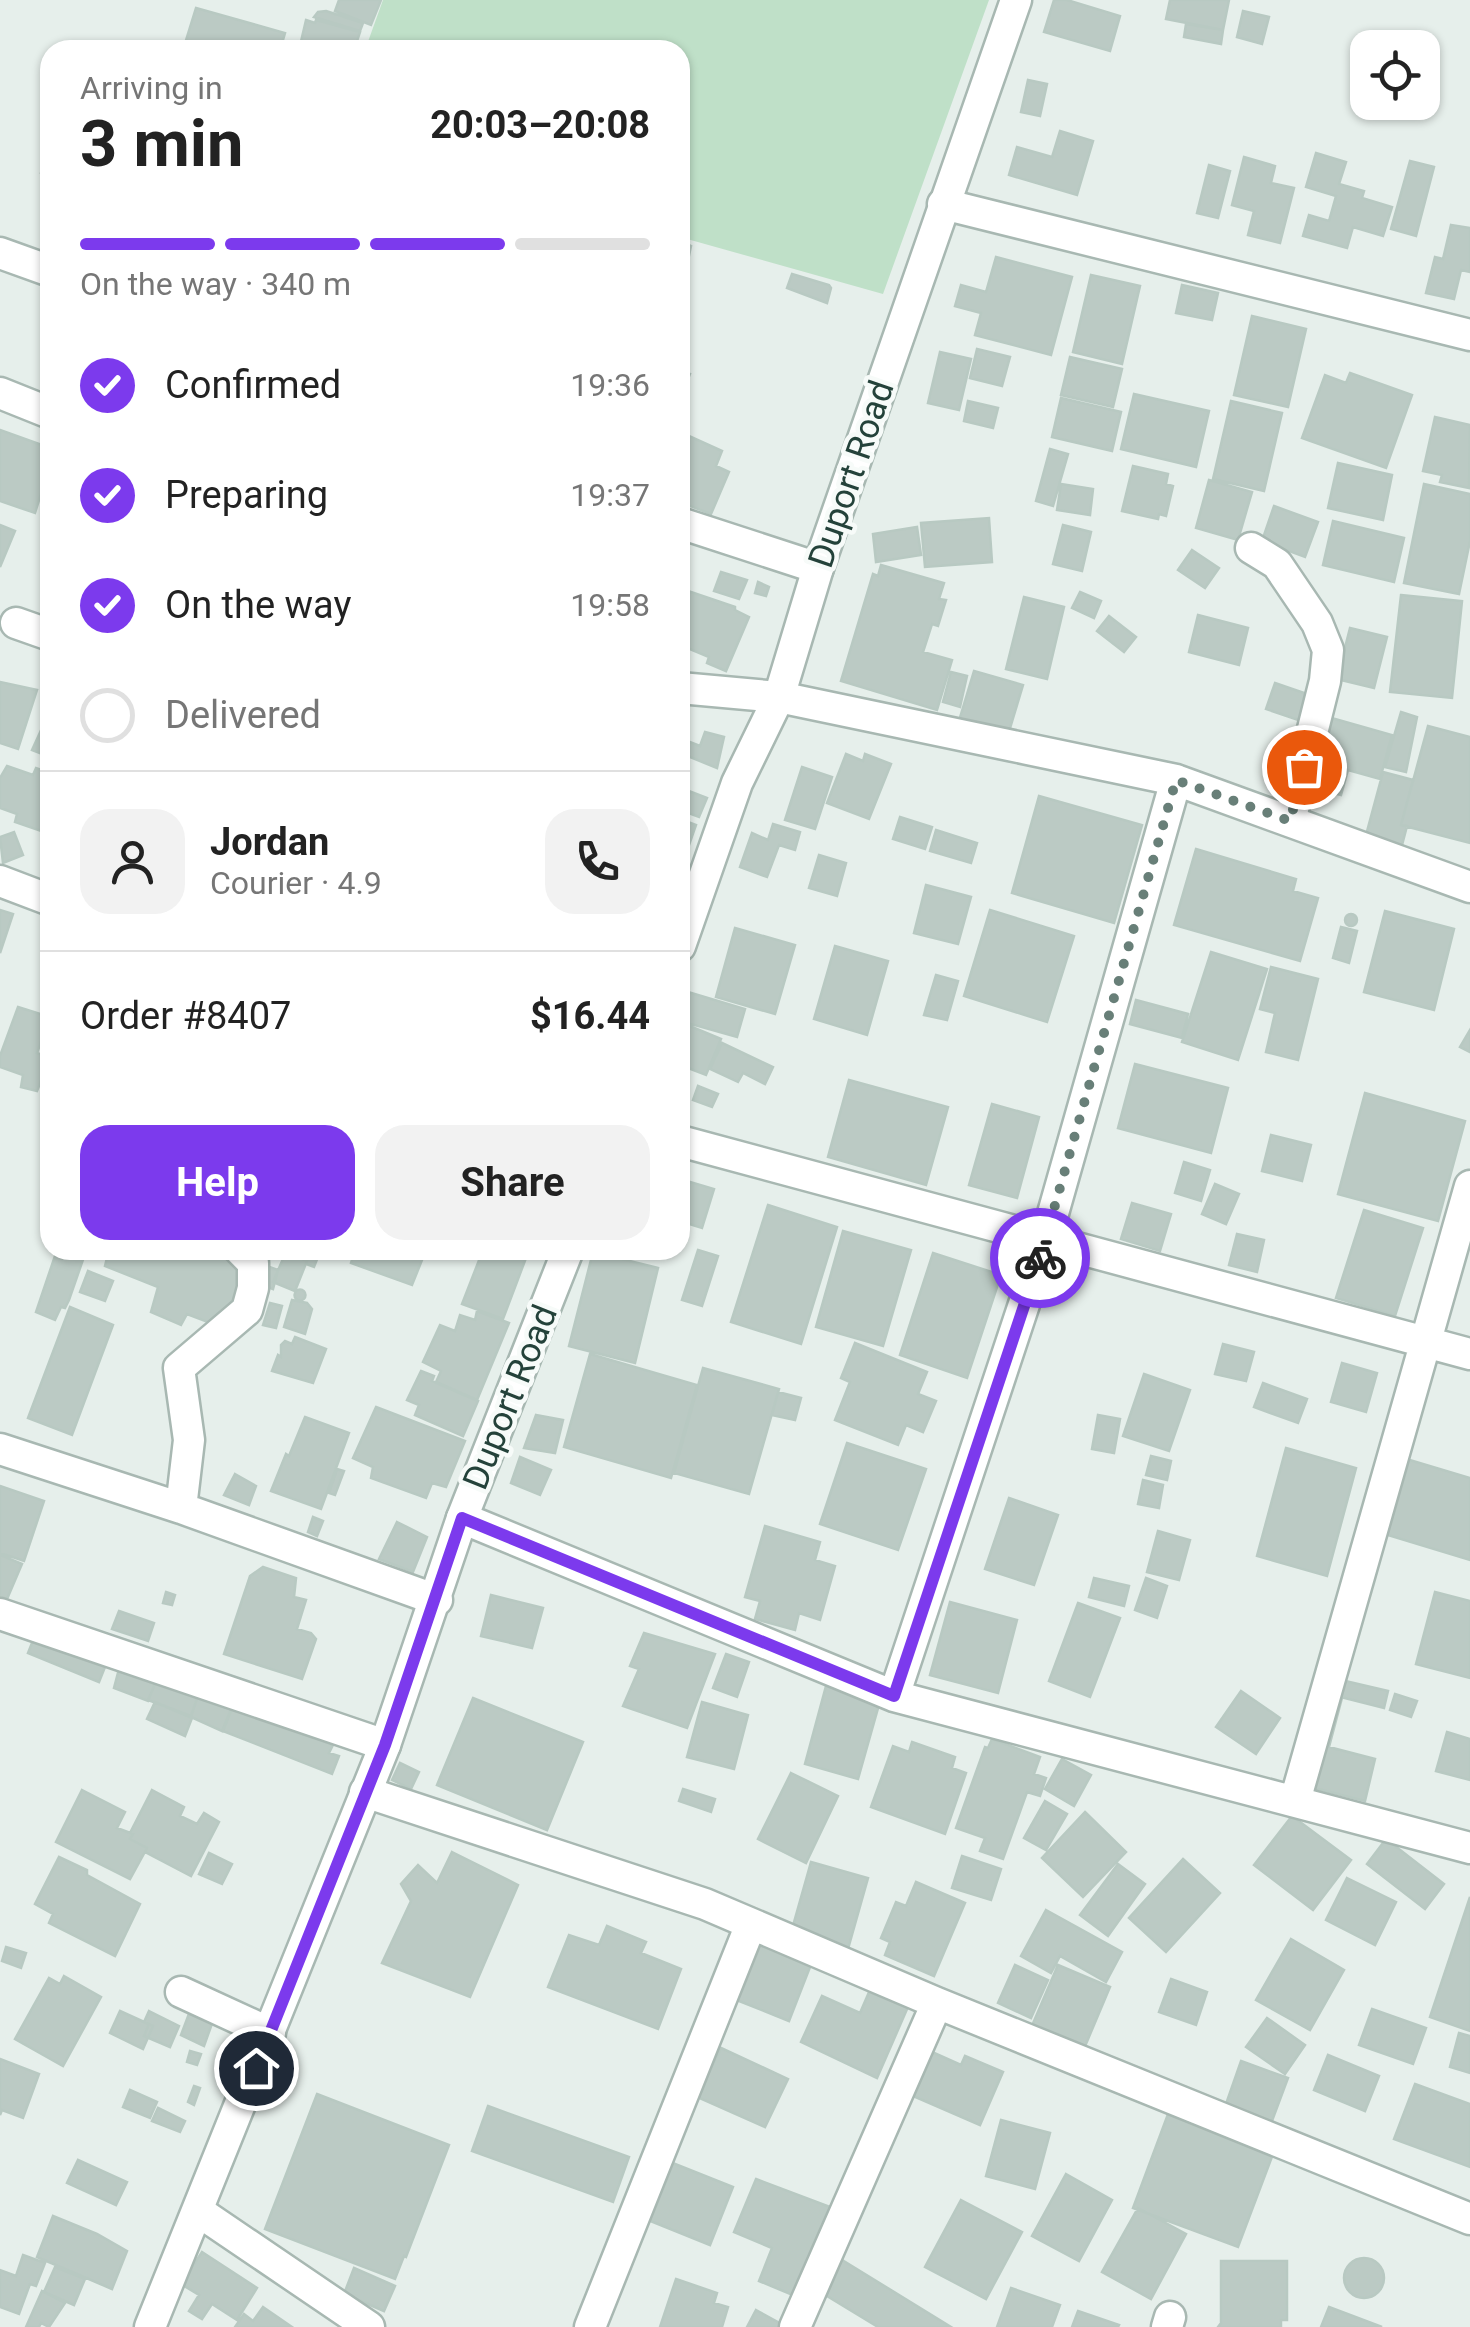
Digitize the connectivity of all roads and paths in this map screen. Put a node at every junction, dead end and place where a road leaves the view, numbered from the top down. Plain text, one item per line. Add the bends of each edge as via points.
1 (1016, 0) edge
2 (943, 204) junction
3 (0, 253) edge
4 (40, 267) edge
5 (1470, 336) edge
6 (0, 393) edge
7 (40, 409) edge
8 (690, 525) edge
9 (1251, 548) dead end
10 (818, 568) junction
11 (16, 623) dead end
12 (40, 631) edge
13 (690, 689) edge
14 (779, 697) junction
15 (1176, 780) junction
16 (1290, 821) junction
17 (0, 881) edge
18 (1470, 886) edge
19 (40, 896) edge
20 (690, 917) edge
21 (690, 1144) edge
22 (1470, 1186) edge
23 (1046, 1238) junction
24 (250, 1260) edge
25 (564, 1260) edge
26 (1426, 1342) junction
27 (1470, 1354) edge
28 (0, 1449) edge
29 (182, 1508) junction
30 (462, 1518) junction
31 (437, 1600) junction
32 (0, 1614) edge
33 (894, 1696) junction
34 (385, 1745) junction
35 (365, 1792) junction
36 (1295, 1801) junction
37 (1470, 1848) edge
38 (750, 1924) junction
39 (180, 1992) dead end
40 (937, 2003) junction
41 (270, 2033) junction
42 (198, 2211) junction
43 (1470, 2219) edge
44 (150, 2327) edge
45 (369, 2327) edge
46 (590, 2327) edge
47 (795, 2327) edge

1 - 2 street, Duport Road
2 - 5 street
2 - 10 street, Duport Road
3 - 4 street
6 - 7 street
8 - 10 street
9 - 16 street via 1277,564 1328,650
10 - 14 street, Duport Road
11 - 12 street
13 - 14 street
14 - 15 street
14 - 20 street, Duport Road via 737,783
15 - 16 street
15 - 23 street
16 - 18 street
17 - 19 street
21 - 23 street
22 - 26 street
23 - 26 street
23 - 33 street
24 - 29 street via 247,1310 169,1361 189,1440
25 - 30 street, Duport Road
26 - 27 street
26 - 36 street
28 - 29 street
29 - 31 street
30 - 31 street, Duport Road
30 - 33 street
31 - 34 street, Duport Road
32 - 34 street
33 - 36 street
34 - 35 street, Duport Road
35 - 38 street
35 - 41 street, Duport Road
36 - 37 street
38 - 40 street
38 - 46 street
39 - 41 street
40 - 43 street
40 - 47 street
41 - 42 street, Duport Road
42 - 44 street, Duport Road
42 - 45 street

